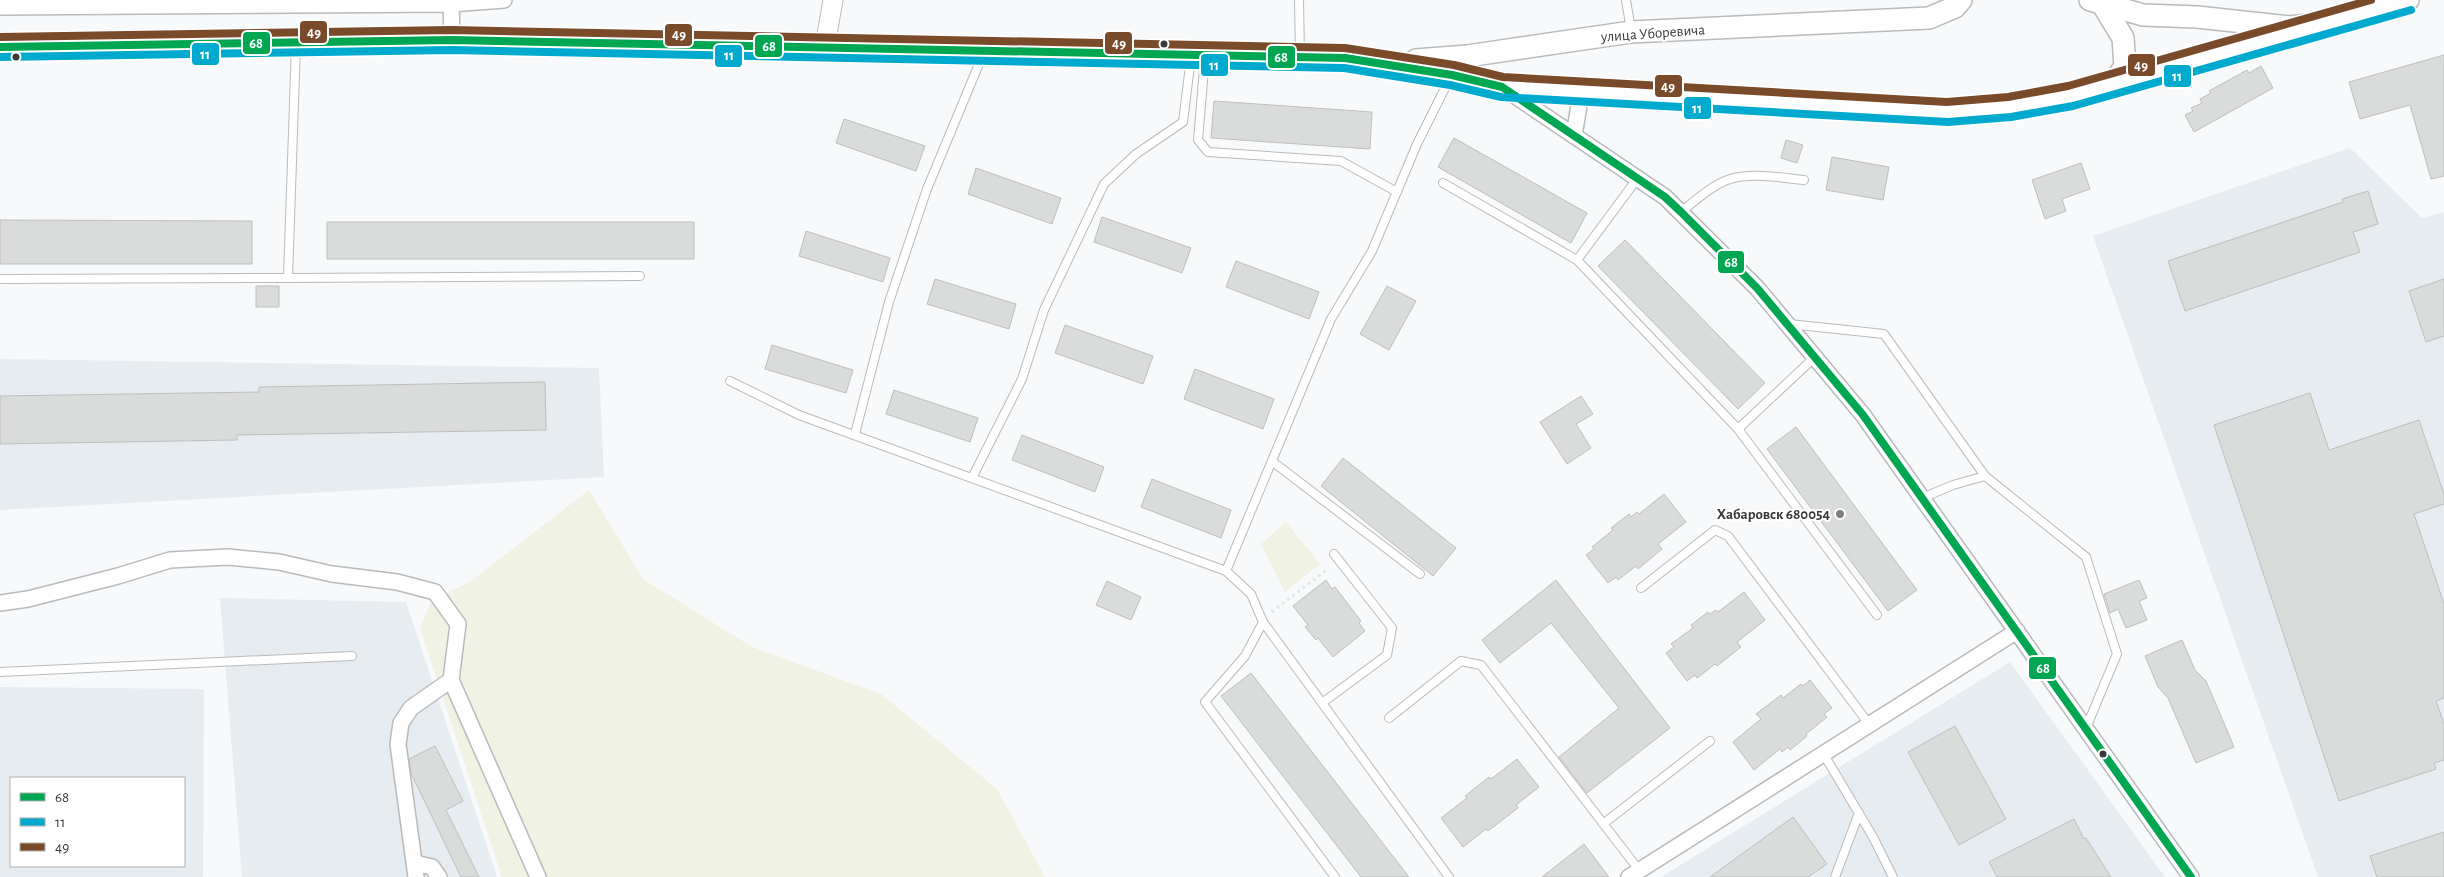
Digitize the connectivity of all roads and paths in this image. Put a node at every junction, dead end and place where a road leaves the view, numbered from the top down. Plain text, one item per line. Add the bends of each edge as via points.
1 (504, 0) edge
2 (833, 0) edge
3 (1299, 0) edge
4 (1626, 0) edge
5 (1961, 0) edge
6 (2408, 0) edge
7 (451, 2) edge
8 (2096, 2) edge
9 (112, 3) edge
10 (0, 7) edge
11 (2327, 23) junction
12 (1631, 32) junction
13 (452, 40) junction
14 (296, 42) junction
15 (825, 46) junction
16 (0, 47) edge
17 (985, 50) junction
18 (1199, 55) junction
19 (1300, 57) junction
20 (1378, 61) junction
21 (1452, 75) junction
22 (2113, 84) junction
23 (1502, 87) junction
24 (1581, 93) junction
25 (1574, 136) junction
26 (1637, 179) junction
27 (1804, 180) dead end
28 (1443, 183) dead end
29 (1397, 192) junction
30 (1681, 212) junction
31 (1577, 260) junction
32 (640, 276) dead end
33 (288, 278) junction
34 (0, 279) edge
35 (1787, 324) junction
36 (1815, 357) junction
37 (730, 381) dead end
38 (1738, 429) junction
39 (855, 434) junction
40 (1273, 462) junction
41 (1985, 476) junction
42 (972, 478) junction
43 (1922, 498) junction
44 (1337, 557) joint
45 (1226, 572) junction
46 (1420, 574) dead end
47 (1641, 588) dead end
48 (0, 603) edge
49 (1876, 615) dead end
50 (1262, 621) junction
51 (2017, 631) junction
52 (352, 656) dead end
53 (0, 672) edge
54 (451, 680) junction
55 (1322, 703) junction
56 (1388, 718) dead end
57 (1869, 724) junction
58 (2086, 728) junction
59 (1710, 741) dead end
60 (1823, 753) junction
61 (1859, 813) junction
62 (1604, 824) junction
63 (415, 870) edge
64 (1634, 874) edge
65 (439, 877) edge
66 (538, 877) edge
67 (1335, 877) edge
68 (1449, 877) edge
69 (1836, 877) edge
70 (1893, 877) edge
71 (2192, 877) edge

1 - 7 street
2 - 15 street
3 - 19 lane
4 - 12 lane
5 - 12 main road, улица Уборевича via 1955,7 1929,18
6 - 11 main road
7 - 9 street
7 - 13 street
8 - 11 main road via 2143,15 2290,26
8 - 22 main road via 2123,38 2125,66
9 - 10 street
11 - 22 main road
12 - 20 main road, улица Уборевича via 1467,56
13 - 14 main road
13 - 15 main road
14 - 16 main road
14 - 33 lane
15 - 17 main road
17 - 18 main road
17 - 39 lane via 927,189 889,302
18 - 19 main road
18 - 29 lane via 1198,140 1208,152 1341,161
18 - 42 lane via 1183,122 1136,154 1104,184 1044,310 1022,379
19 - 20 main road
20 - 21 main road
21 - 23 main road
21 - 29 lane
22 - 24 main road via 2070,96 2008,107 1947,112
23 - 24 main road
23 - 25 street
24 - 25 street
25 - 26 street
26 - 30 street
26 - 31 lane
27 - 30 lane via 1747,176 1731,179
28 - 31 lane
29 - 40 lane via 1372,250 1331,319
30 - 35 street via 1757,288
31 - 38 lane
32 - 33 lane
33 - 34 lane
35 - 36 street
35 - 41 lane via 1884,334
36 - 38 lane
36 - 43 street via 1863,415
37 - 39 lane via 799,415
38 - 49 lane
39 - 42 lane
40 - 45 lane
40 - 46 lane
41 - 43 lane
41 - 58 lane via 2086,557 2117,654
42 - 45 lane
43 - 51 street
44 - 50 path
44 - 55 lane via 1392,628 1387,655
45 - 50 lane via 1251,594
47 - 57 lane via 1715,530 1728,536
48 - 54 street via 28,599 170,560 218,557 279,562 332,574 397,582 435,592 458,624
50 - 55 lane
50 - 67 lane via 1245,656 1205,702
51 - 57 street
51 - 58 street
52 - 53 lane
54 - 63 street via 411,708 401,723 398,744
54 - 66 street
55 - 68 lane
56 - 62 lane via 1461,661 1480,665
57 - 60 street
58 - 71 street
59 - 62 lane
60 - 61 lane
60 - 64 street
61 - 69 lane
61 - 70 lane
62 - 64 lane
63 - 65 street via 432,867

